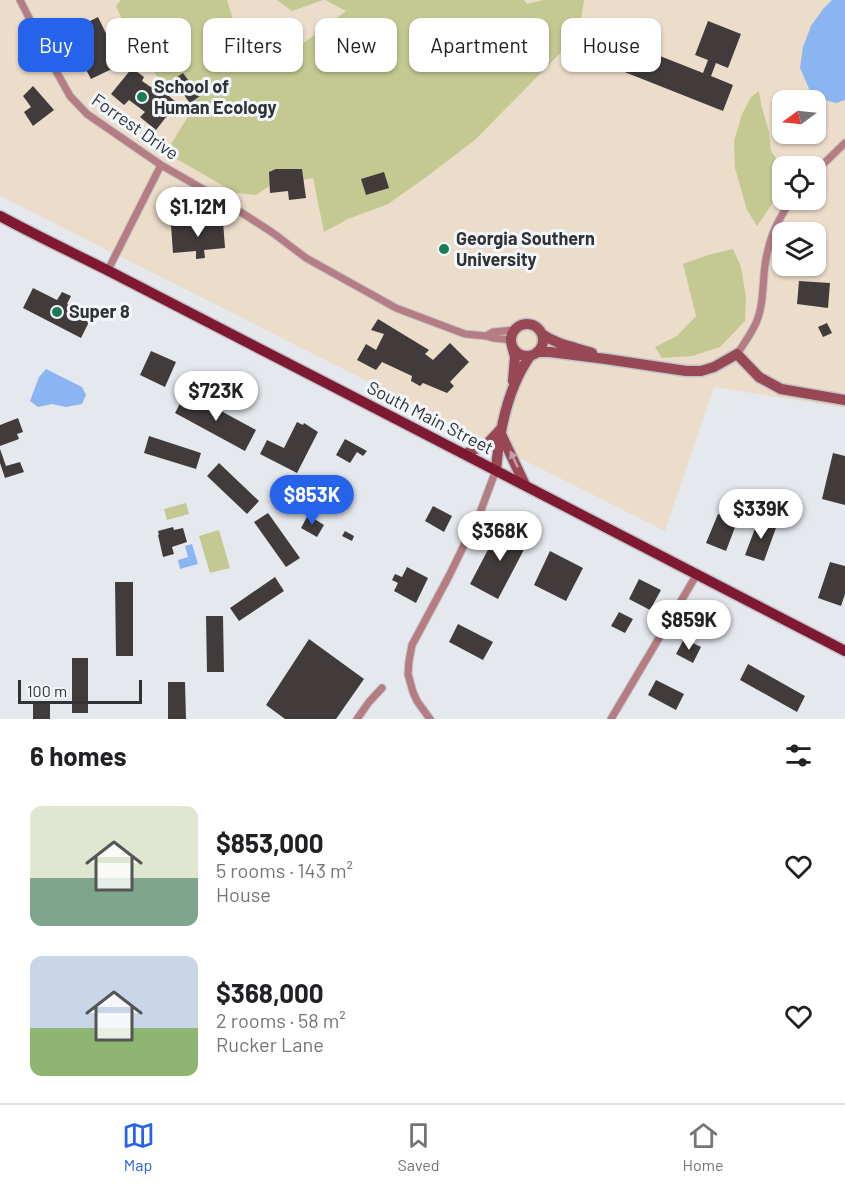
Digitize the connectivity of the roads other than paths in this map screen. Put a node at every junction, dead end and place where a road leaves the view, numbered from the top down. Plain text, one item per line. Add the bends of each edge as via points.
1 (20, 0) edge
2 (845, 143) edge
3 (826, 161) edge
4 (161, 165) junction
5 (785, 210) edge
6 (0, 216) edge
7 (109, 268) junction
8 (542, 334) junction
9 (512, 339) junction
10 (534, 354) junction
11 (737, 354) junction
12 (606, 359) junction
13 (513, 387) junction
14 (845, 400) edge
15 (502, 430) junction
16 (465, 454) junction
17 (496, 470) junction
18 (525, 485) junction
19 (698, 574) junction
20 (845, 651) edge
21 (382, 688) dead end
22 (357, 719) edge
23 (430, 719) edge
24 (611, 719) edge

1 - 4 street, Forrest Drive via 70,96 87,114
2 - 3 street
4 - 7 street
4 - 9 street, Forrest Drive via 222,200 306,258 396,309 465,334 486,336 493,332
5 - 11 street via 768,248 757,321
6 - 7 main road, South Main Street
7 - 16 main road, South Main Street
8 - 9 street via 537,327 520,325
8 - 10 street via 543,345
8 - 12 street
9 - 10 street via 519,354
9 - 13 street
10 - 12 street via 550,352
10 - 13 street
11 - 12 street via 701,371
11 - 14 street via 759,377 781,389
13 - 15 street
15 - 16 street via 488,443
15 - 17 street
18 -> 15 street
16 - 17 main road, South Main Street
17 - 18 main road, South Main Street
17 - 23 street via 482,510 412,645 408,674 413,692
18 - 19 main road, South Main Street
19 - 20 main road, South Main Street
19 - 24 street
21 - 22 street

